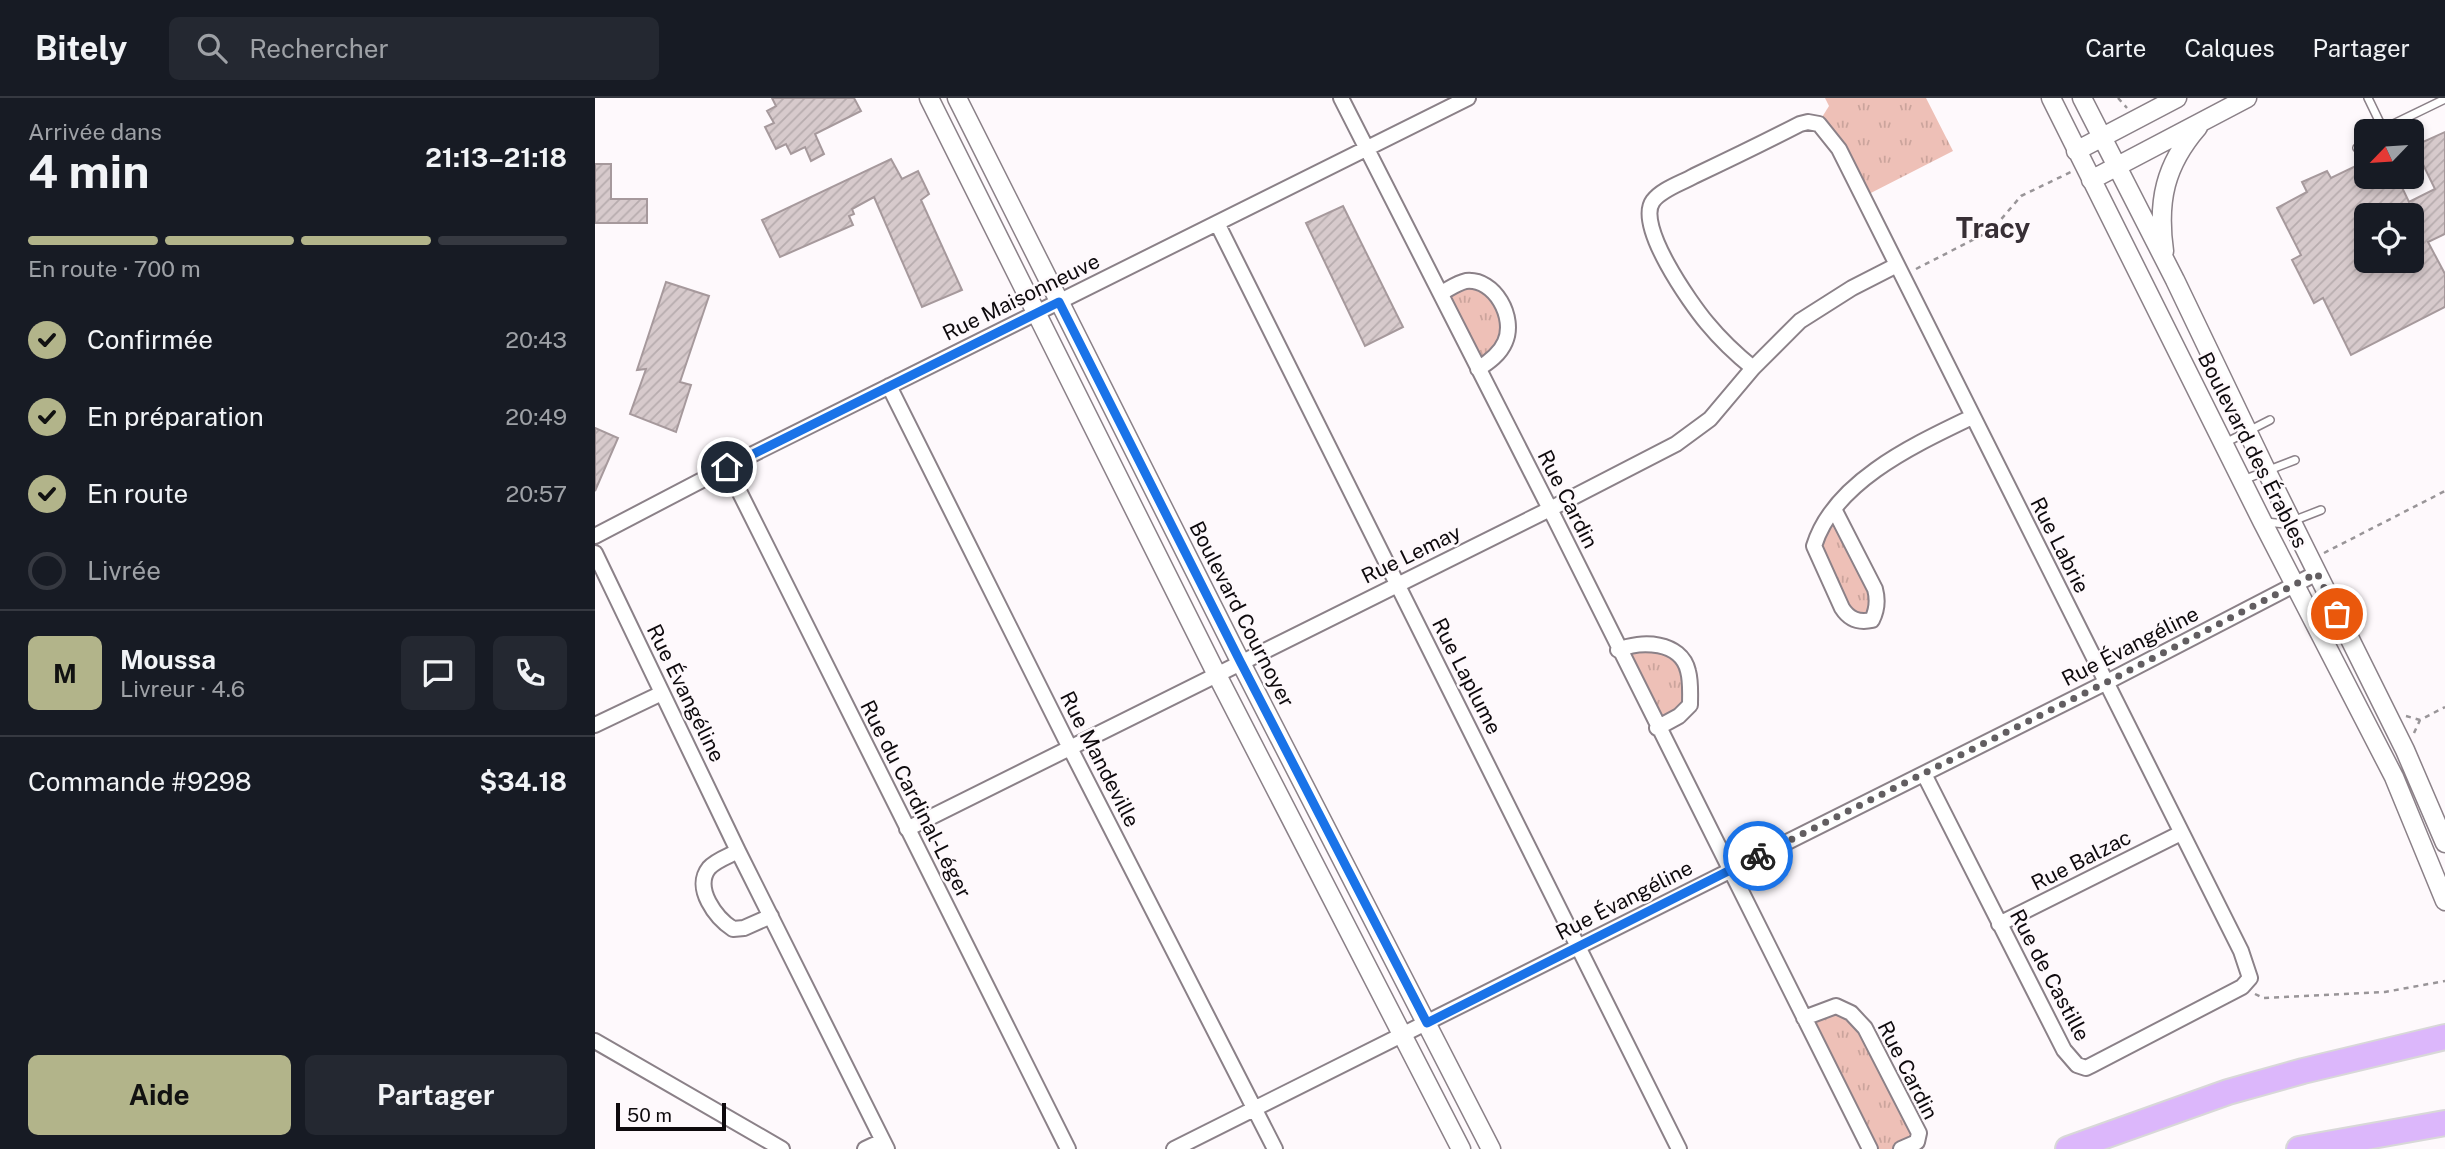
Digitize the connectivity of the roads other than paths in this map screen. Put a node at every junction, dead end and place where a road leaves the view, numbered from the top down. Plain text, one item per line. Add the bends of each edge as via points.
1 (929, 98) edge
2 (957, 98) edge
3 (1341, 98) edge
4 (1468, 98) edge
5 (2051, 98) edge
6 (2082, 98) edge
7 (2177, 98) edge
8 (2247, 98) edge
9 (2368, 98) edge
10 (2445, 99) edge
11 (2377, 119) edge
12 (2404, 119) edge
13 (2202, 122) junction
14 (2102, 137) junction
15 (1366, 149) junction
16 (2082, 166) junction
17 (2116, 167) junction
18 (1217, 223) junction
19 (1896, 265) junction
20 (2175, 280) junction
21 (1441, 293) junction
22 (1059, 302) junction
23 (1038, 312) junction
24 (1753, 368) junction
25 (1478, 369) junction
26 (889, 386) junction
27 (1972, 417) junction
28 (2270, 420) dead end
29 (2247, 431) junction
30 (2224, 443) junction
31 (2295, 460) dead end
32 (727, 467) junction
33 (2266, 470) junction
34 (2242, 480) junction
35 (1550, 509) junction
36 (1834, 509) junction
37 (2321, 510) dead end
38 (2262, 521) junction
39 (2291, 522) junction
40 (595, 536) edge
41 (595, 553) edge
42 (2317, 573) junction
43 (2296, 584) junction
44 (1397, 585) junction
45 (1618, 650) junction
46 (1241, 663) junction
47 (1217, 675) junction
48 (2107, 682) junction
49 (662, 693) junction
50 (595, 725) edge
51 (1657, 728) junction
52 (1070, 748) junction
53 (1924, 774) junction
54 (907, 829) junction
55 (2181, 833) junction
56 (2445, 843) edge
57 (738, 851) junction
58 (1729, 871) junction
59 (2445, 901) edge
60 (771, 916) junction
61 (1999, 924) junction
62 (1579, 946) junction
63 (2247, 990) joint
64 (1804, 1018) junction
65 (1427, 1023) junction
66 (1401, 1035) junction
67 (2445, 1037) edge
68 (595, 1041) edge
69 (1255, 1109) junction
70 (2445, 1123) edge
71 (885, 1145) edge
72 (782, 1149) edge
73 (865, 1149) edge
74 (1068, 1149) edge
75 (1174, 1149) edge
76 (1275, 1149) edge
77 (1461, 1149) edge
78 (1491, 1149) edge
79 (1679, 1149) edge
80 (1870, 1149) edge
81 (1901, 1149) edge
82 (2068, 1149) edge
83 (2299, 1149) edge

1 - 23 street
2 - 22 street, Boulevard Cournoyer
3 - 15 street, Rue Cardin
4 - 15 street, Rue Maisonneuve
5 - 16 street, Boulevard des Érables
6 - 14 street, Boulevard des Érables
7 - 14 street
8 - 13 street
9 - 11 lane
10 - 12 lane
13 - 17 street
13 - 20 street via 2178,152 2164,189 2162,237
14 - 16 street
14 - 17 street, Boulevard des Érables
15 - 18 street, Rue Maisonneuve
15 - 21 street, Rue Cardin
16 - 17 street
16 - 30 street, Boulevard des Érables
17 - 20 street, Boulevard des Érables
18 - 22 street, Rue Maisonneuve
18 - 44 street, Rue Laplume
19 - 24 street, Rue Lemay via 1800,321
19 - 24 street, Rue Labrie via 1839,149 1819,124 1800,124 1663,192 1650,208 1655,236 1681,287 1706,322
19 - 27 street, Rue Labrie
20 - 29 street, Boulevard des Érables
21 - 25 street, Rue Cardin
21 - 25 street via 1465,281 1476,282 1501,301 1509,327 1506,341
22 - 23 street, Rue Maisonneuve
22 - 46 street, Boulevard Cournoyer
23 - 26 street, Rue Maisonneuve
23 - 47 street
24 - 35 street, Rue Lemay via 1710,419 1687,437
25 - 35 street, Rue Cardin
26 - 32 street, Rue Maisonneuve
26 - 52 street, Rue Mandeville
27 - 36 street via 1892,458
27 - 48 street, Rue Labrie
28 - 29 lane
29 - 30 lane
29 - 33 street, Boulevard des Érables
30 - 34 street, Boulevard des Érables
31 - 33 lane
32 - 40 street, Rue Maisonneuve
32 - 54 street, Rue du Cardinal-Léger
33 - 34 lane
33 - 39 street, Boulevard des Érables
34 - 38 street, Boulevard des Érables
35 - 44 street, Rue Lemay
35 - 45 street, Rue Cardin
36 - 36 street via 1875,589 1872,620 1847,616 1814,546
37 - 39 lane
38 - 39 lane
38 - 43 street, Boulevard des Érables
39 - 42 street, Boulevard des Érables
41 - 49 street, Rue Évangéline
42 - 43 street, Rue Évangéline
42 - 56 street, Boulevard des Érables via 2405,750
43 - 48 street, Rue Évangéline
43 - 59 street, Boulevard des Érables via 2394,777
44 - 46 street, Rue Lemay
44 - 62 street, Rue Laplume
45 - 51 street, Rue Cardin
45 - 51 street via 1654,644 1683,660 1691,705
46 - 47 street, Rue Lemay
46 - 65 street, Boulevard Cournoyer
47 - 52 street, Rue Lemay
47 - 66 street
48 - 53 street, Rue Évangéline
48 - 55 street, Rue Labrie
49 - 50 street
49 - 57 street, Rue Évangéline
51 - 58 street, Rue Cardin
52 - 54 street, Rue Lemay
52 - 69 street, Rue Mandeville
53 - 58 street, Rue Évangéline
53 - 61 street, Rue de Castille
54 - 74 street, Rue du Cardinal-Léger
55 - 61 street, Rue Balzac
55 - 63 street, Rue Labrie via 2241,951 2250,978
57 - 60 street, Rue Évangéline
57 - 60 street via 710,867 704,876 710,903 733,929
58 - 62 street, Rue Évangéline
58 - 64 street, Rue Cardin
60 - 71 street, Rue Évangéline
61 - 63 street, Rue de Castille via 2064,1050 2086,1068
62 - 65 street, Rue Évangéline
62 - 79 street, Rue Laplume
64 - 80 street, Rue Cardin
64 - 81 street, Rue Cardin via 1836,1006 1865,1028 1919,1133 1917,1142
65 - 66 street, Rue Évangéline
65 - 78 street, Boulevard Cournoyer
66 - 69 street, Rue Évangéline
66 - 77 street
67 - 82 highway via 2228,1091
68 - 72 street
69 - 75 street, Rue Évangéline
69 - 76 street, Rue Mandeville
70 - 83 highway
71 - 73 street

